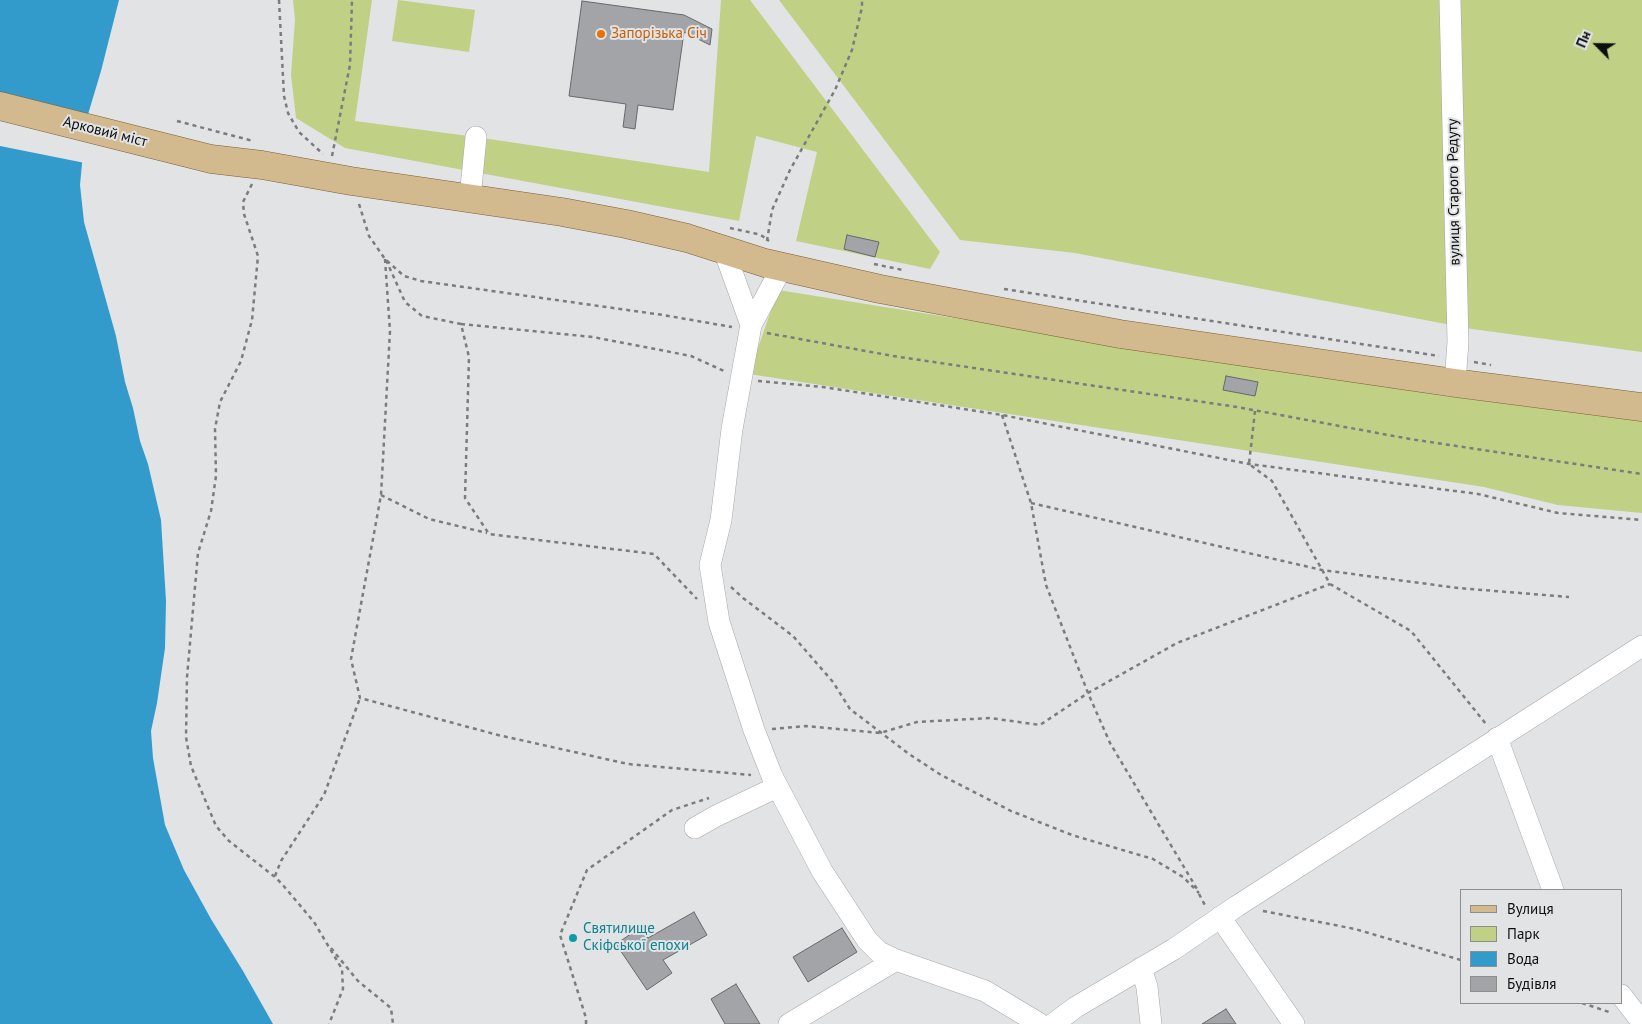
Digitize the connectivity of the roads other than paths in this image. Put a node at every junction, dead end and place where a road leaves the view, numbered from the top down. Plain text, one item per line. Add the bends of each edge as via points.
1 (1450, 0) edge
2 (0, 106) edge
3 (476, 137) dead end
4 (470, 198) junction
5 (724, 238) junction
6 (773, 253) junction
7 (751, 328) junction
8 (1456, 371) junction
9 (1642, 407) edge
10 (1642, 646) edge
11 (1497, 738) junction
12 (774, 782) junction
13 (695, 828) dead end
14 (1552, 889) edge
15 (1224, 915) junction
16 (896, 960) junction
17 (1141, 968) junction
18 (1622, 996) edge
19 (1642, 1022) edge
20 (789, 1024) edge
21 (1040, 1024) edge
22 (1053, 1024) edge
23 (1151, 1024) edge
24 (1294, 1024) edge

1 - 8 street, вулиця Старого Редуту
2 - 4 main road, Арковий міст via 211,158 258,153 351,181
3 - 4 street
4 - 5 main road, Арковий міст via 562,212 687,238
5 - 6 main road, Арковий міст
5 - 7 street
6 - 7 street
6 - 8 main road, Арковий міст via 880,288 1120,334
7 - 12 street via 732,429 721,520 710,564 719,622
8 - 9 main road, Арковий міст
10 - 11 street
11 - 14 street
11 - 15 street
12 - 13 street
12 - 16 street via 822,872 867,940 879,952
15 - 17 street
15 - 24 street
16 - 20 street
16 - 21 street via 985,992
17 - 22 street
17 - 23 street
18 - 19 street

